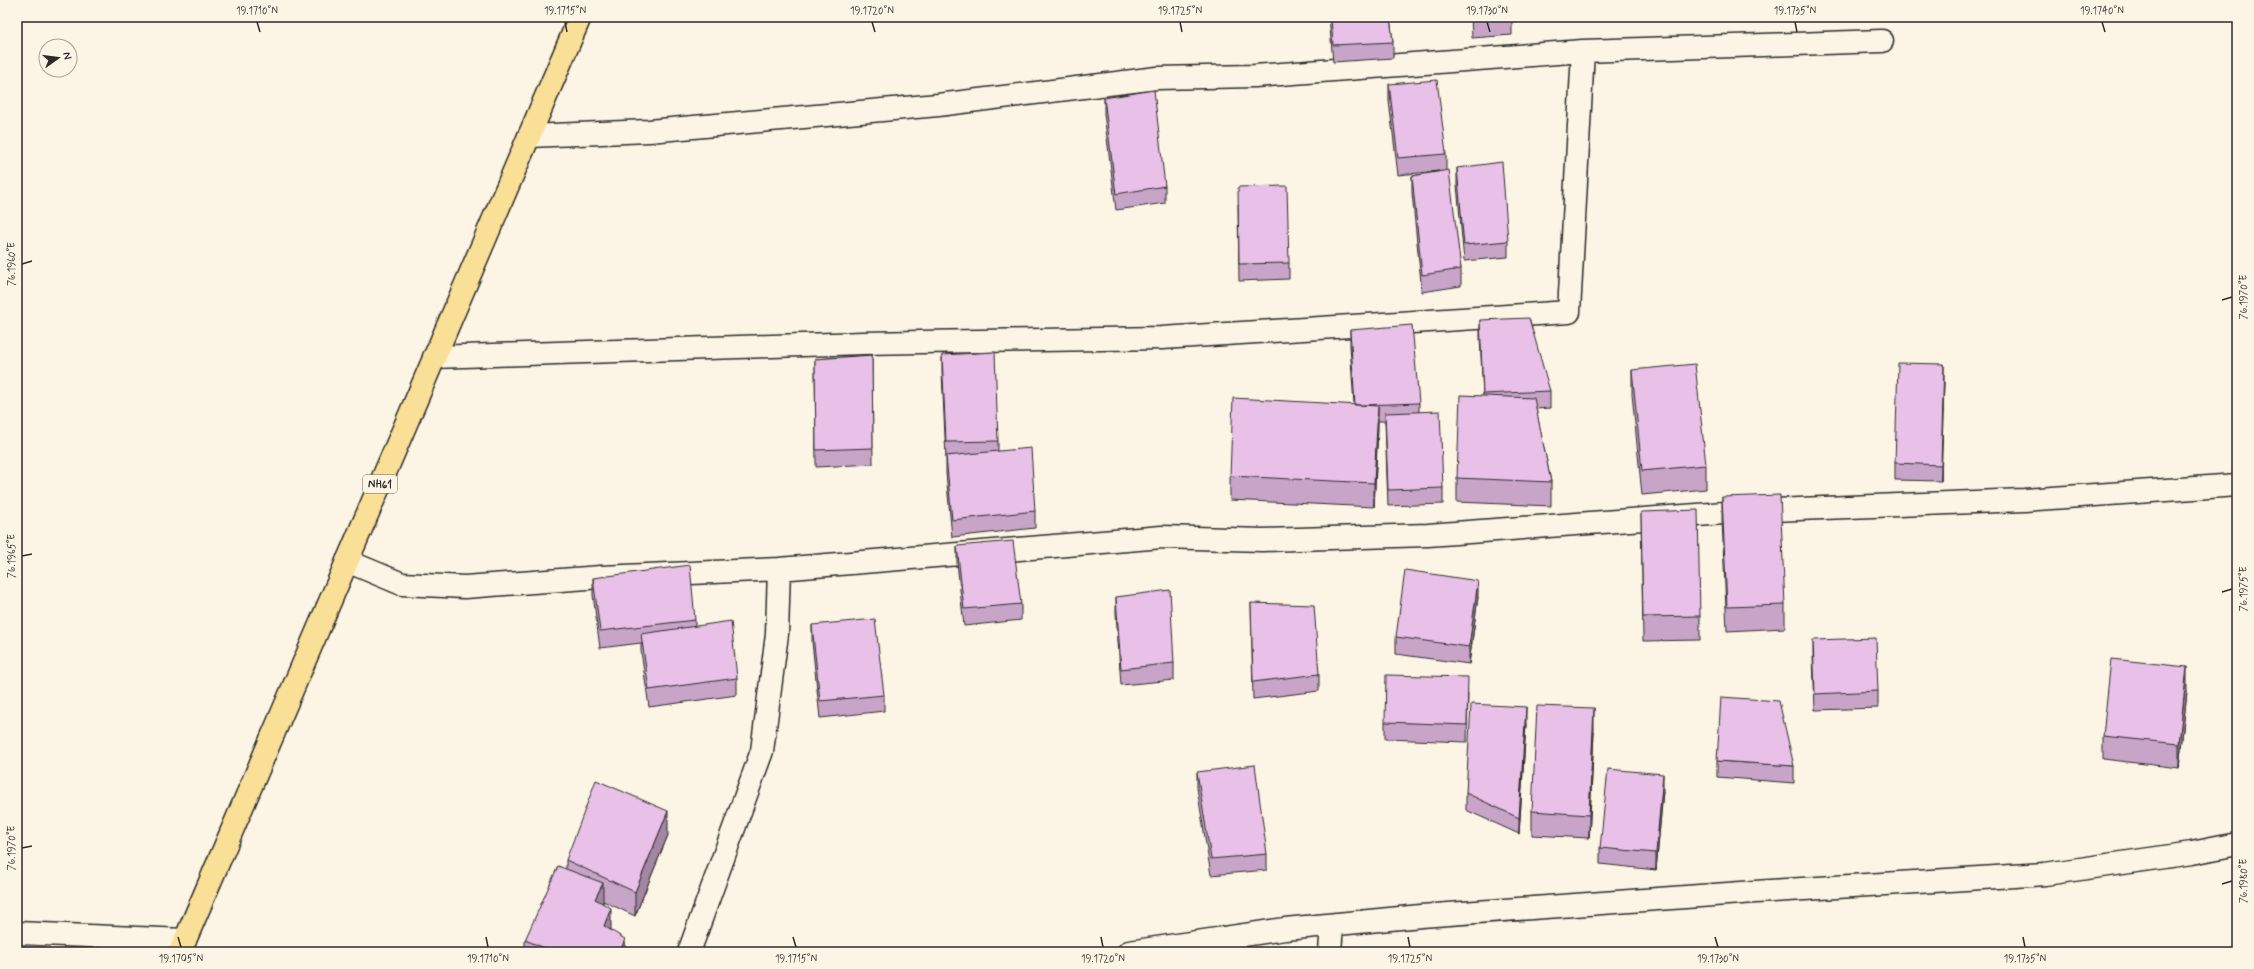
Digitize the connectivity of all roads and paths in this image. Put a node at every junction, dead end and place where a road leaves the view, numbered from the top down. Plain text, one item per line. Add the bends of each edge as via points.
1 (580, 17) edge
2 (1882, 41) dead end
3 (1583, 51) junction
4 (529, 136) junction
5 (434, 358) junction
6 (2237, 485) edge
7 (347, 561) junction
8 (779, 569) junction
9 (2237, 844) edge
10 (1332, 925) junction
11 (17, 933) edge
12 (182, 946) edge
13 (688, 952) edge
14 (1129, 952) edge
15 (1330, 952) edge

1 - 4 highway, NH61
2 - 3 street
3 - 4 street via 1255,76 1157,78 938,105 649,131
3 - 5 street via 1569,312 1162,338 863,344
4 - 5 highway, NH61
5 - 7 highway, NH61
6 - 8 street via 2016,500 1750,511 1428,536 1262,540 1162,537
7 - 8 street via 402,584 465,587 601,577
7 - 12 highway, NH61
8 - 13 street via 777,634 762,751
9 - 10 street via 2045,874 1529,908
10 - 14 street via 1285,929
10 - 15 street
11 - 12 street

